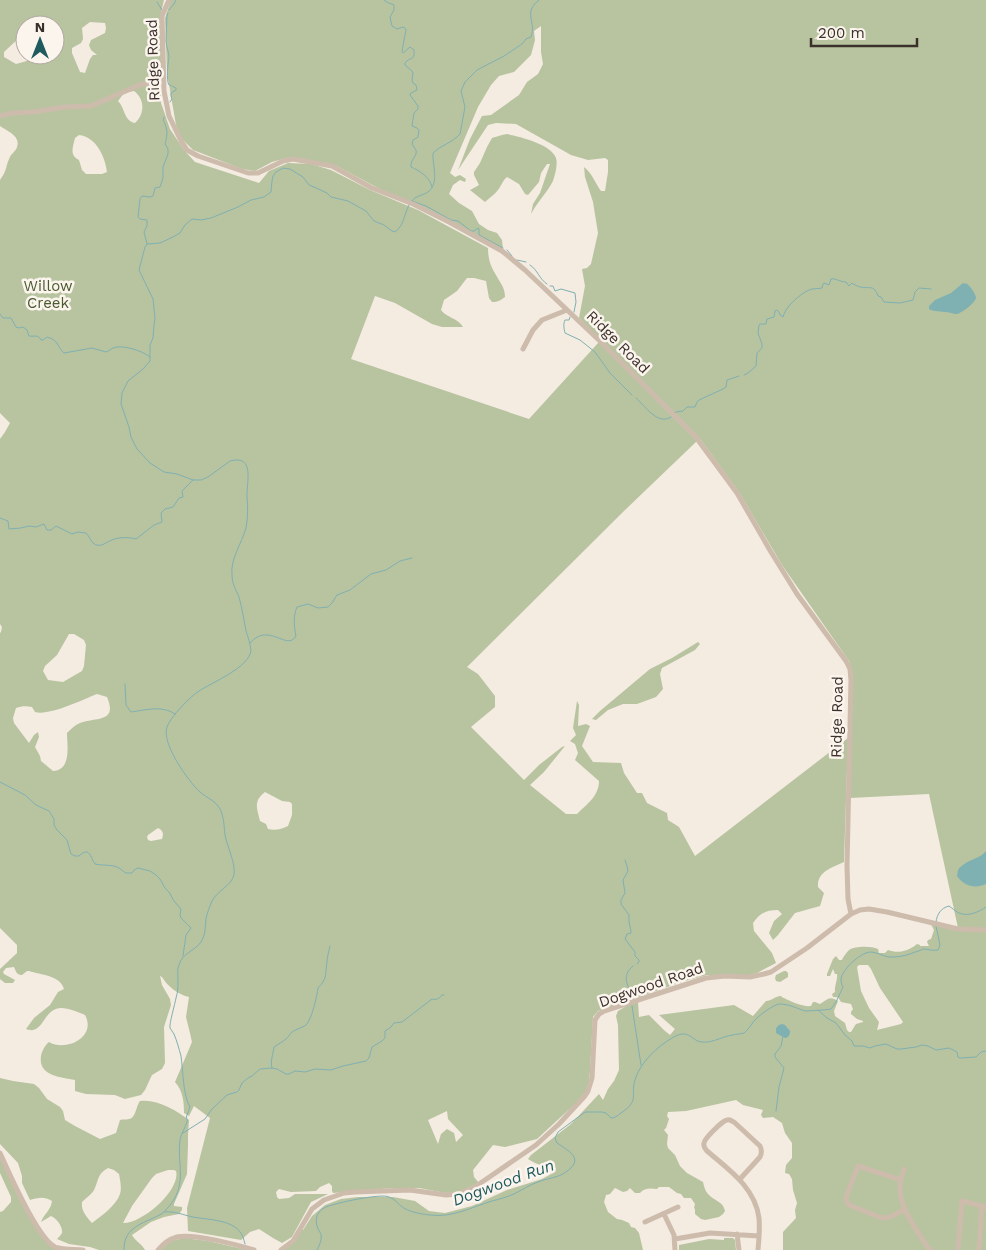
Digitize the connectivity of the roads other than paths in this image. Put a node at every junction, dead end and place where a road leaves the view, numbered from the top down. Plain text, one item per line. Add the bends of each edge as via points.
1 (169, 0) edge
2 (164, 91) junction
3 (0, 116) edge
4 (567, 310) junction
5 (523, 349) dead end
6 (850, 914) junction
7 (986, 930) edge
8 (0, 1153) edge
9 (904, 1169) dead end
10 (740, 1179) junction
11 (901, 1180) junction
12 (984, 1206) edge
13 (678, 1207) dead end
14 (905, 1210) junction
15 (664, 1214) junction
16 (645, 1222) dead end
17 (737, 1234) junction
18 (759, 1236) junction
19 (675, 1239) junction
20 (82, 1250) edge
21 (158, 1250) edge
22 (254, 1250) edge
23 (281, 1250) edge
24 (675, 1250) edge
25 (739, 1250) edge
26 (758, 1250) edge
27 (931, 1250) edge
28 (958, 1250) edge
29 (979, 1250) edge

1 - 2 street, Ridge Road via 163,12 162,26
2 - 3 street via 142,84 91,106
2 - 4 street, Ridge Road via 169,116 181,141 198,156 248,174 293,159 339,169 502,251
4 - 5 street via 542,320
4 - 6 street, Ridge Road via 695,436 737,493 797,594 848,665 851,680 846,866
6 - 7 street, Dogwood Road via 875,910 958,929
6 - 23 street, Dogwood Road via 771,972 750,977 706,978 599,1014 594,1025 590,1085 584,1097 536,1144 473,1188 453,1195 410,1190 333,1196 312,1209 293,1241
8 - 20 street via 28,1212 46,1239 57,1247
9 - 11 street
10 - 10 street via 762,1154 760,1146 734,1122 725,1120 706,1139 704,1148
10 - 18 street via 754,1203
11 - 14 street via 900,1196
11 - 14 street via 858,1166 846,1197 848,1204 882,1218
12 - 28 street via 962,1201
12 - 29 street
13 - 15 street
14 - 27 street
15 - 16 street
15 - 19 street
17 - 18 street
17 - 19 street via 710,1233
17 - 25 street
18 - 26 street
19 - 24 street
21 - 22 street via 170,1240 185,1236

